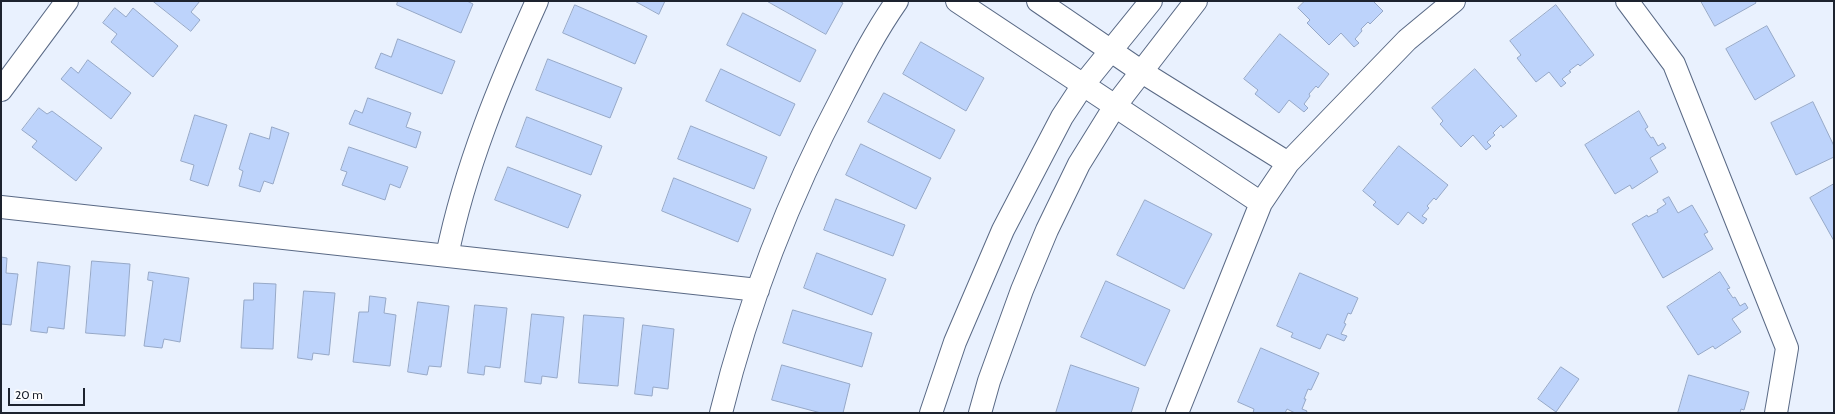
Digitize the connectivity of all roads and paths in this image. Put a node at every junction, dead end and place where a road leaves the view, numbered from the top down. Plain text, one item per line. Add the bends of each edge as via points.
1 (67, 1) edge
2 (537, 1) edge
3 (897, 1) edge
4 (957, 1) edge
5 (1038, 1) edge
6 (1151, 1) edge
7 (1196, 1) edge
8 (1454, 1) edge
9 (1627, 1) edge
10 (1110, 50) junction
11 (1142, 72) junction
12 (1082, 85) junction
13 (1, 90) edge
14 (1115, 106) junction
15 (1288, 163) junction
16 (1261, 203) junction
17 (1, 207) edge
18 (448, 256) junction
19 (758, 290) junction
20 (721, 413) edge
21 (931, 413) edge
22 (980, 413) edge
23 (1177, 413) edge
24 (1776, 413) edge

1 - 13 street
2 - 18 street via 508,67 469,172 455,217
3 - 19 street via 877,30 819,140 788,210
4 - 12 street
5 - 10 street
6 - 10 street
7 - 11 street
8 - 15 street via 1407,40
9 - 24 street via 1674,64 1787,348
10 - 11 street
10 - 12 street
11 - 14 street
11 - 15 street
12 - 14 street
12 - 21 street via 1062,117 1003,230 955,342
14 - 16 street
14 - 22 street via 1079,164 1046,230 989,381
15 - 16 street
16 - 23 street
17 - 18 street
18 - 19 street
19 - 20 street via 733,366

